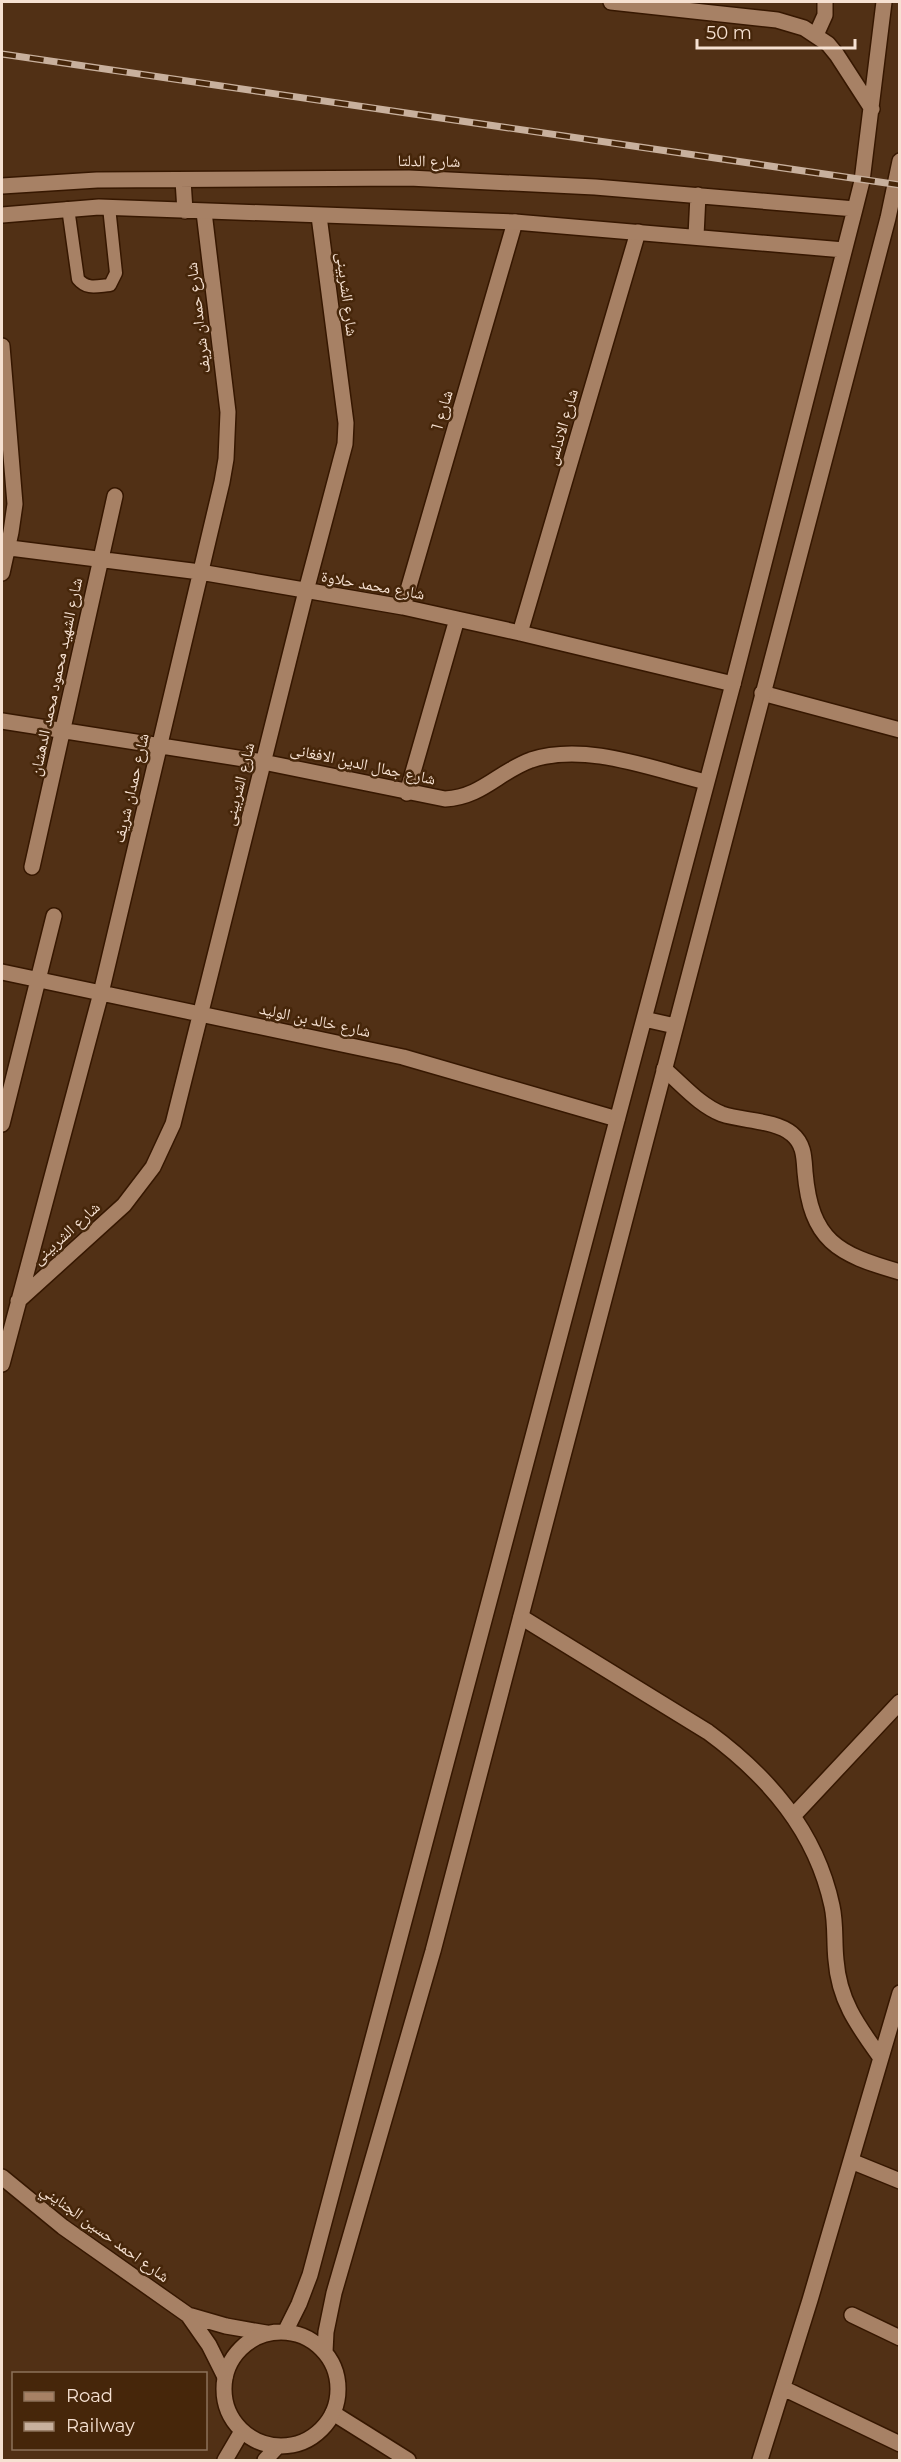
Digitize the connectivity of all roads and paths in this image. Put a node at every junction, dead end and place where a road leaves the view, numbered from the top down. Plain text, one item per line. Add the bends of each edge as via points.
1 (611, 2) edge
2 (825, 2) edge
3 (884, 2) edge
4 (816, 35) junction
5 (872, 109) junction
6 (900, 161) edge
7 (97, 180) junction
8 (183, 180) junction
9 (64, 181) junction
10 (2, 186) edge
11 (698, 195) junction
12 (104, 207) junction
13 (68, 208) junction
14 (855, 209) junction
15 (185, 211) junction
16 (204, 212) junction
17 (2, 215) edge
18 (319, 216) junction
19 (894, 219) edge
20 (515, 222) junction
21 (638, 232) junction
22 (696, 236) junction
23 (844, 249) junction
24 (2, 346) edge
25 (115, 496) dead end
26 (5, 547) edge
27 (101, 558) junction
28 (200, 572) junction
29 (2, 573) edge
30 (306, 591) junction
31 (404, 608) junction
32 (457, 619) junction
33 (520, 633) junction
34 (733, 684) junction
35 (762, 693) junction
36 (2, 721) edge
37 (900, 730) edge
38 (63, 731) junction
39 (160, 746) junction
40 (263, 762) junction
41 (706, 782) junction
42 (407, 792) junction
43 (33, 867) dead end
44 (54, 916) dead end
45 (2, 972) edge
46 (38, 980) junction
47 (101, 993) junction
48 (202, 1015) junction
49 (644, 1019) junction
50 (675, 1026) junction
51 (664, 1068) junction
52 (617, 1119) junction
53 (2, 1124) edge
54 (900, 1272) edge
55 (18, 1301) junction
56 (2, 1364) edge
57 (520, 1617) junction
58 (900, 1701) edge
59 (794, 1815) junction
60 (900, 1993) edge
61 (893, 2039) edge
62 (881, 2058) junction
63 (851, 2161) junction
64 (2, 2177) edge
65 (900, 2181) edge
66 (852, 2315) dead end
67 (188, 2316) junction
68 (285, 2332) junction
69 (266, 2333) junction
70 (900, 2338) edge
71 (325, 2352) junction
72 (225, 2377) junction
73 (783, 2388) junction
74 (333, 2413) junction
75 (242, 2431) junction
76 (900, 2444) edge
77 (278, 2446) junction
78 (225, 2460) edge
79 (265, 2460) edge
80 (408, 2460) edge
81 (760, 2460) edge

1 - 4 street via 777,20
2 - 4 street via 825,15
3 - 5 street
4 - 5 street via 837,55
5 - 14 street
6 - 19 street
7 - 8 street, شارع الدلتا
7 - 9 street, شارع الدلتا
7 - 12 street
8 - 11 street, شارع الدلتا via 421,179
8 - 15 street
9 - 10 street, شارع الدلتا
9 - 13 street
11 - 14 street, شارع الدلتا
11 - 22 street
12 - 13 street
12 - 13 lane via 116,273 110,285 93,287 78,279
12 - 15 street
13 - 17 street
14 - 23 street
15 - 16 street
16 - 18 street
16 - 28 street, شارع حمدان شريف via 228,436 222,482
18 - 20 street
18 - 30 street, شارع الشربينى via 346,433
19 - 35 street
20 - 21 street
20 - 31 street, شارع 1
21 - 22 street
21 - 33 street, شارع الاندلس
22 - 23 street
23 - 34 street
24 - 26 street via 15,504
25 - 27 street, شارع الشهيد محمود محمد الدهشان
26 - 27 street, شارع محمد حلاوة
26 - 29 street
27 - 28 street, شارع محمد حلاوة
27 - 38 street, شارع الشهيد محمود محمد الدهشان
28 - 30 street, شارع محمد حلاوة
28 - 39 street, شارع حمدان شريف
30 - 31 street, شارع محمد حلاوة
30 - 40 street, شارع الشربينى
31 - 32 street, شارع محمد حلاوة
32 - 33 street, شارع محمد حلاوة
32 - 42 street
33 - 34 street, شارع محمد حلاوة
34 - 41 street
35 - 37 street
35 - 50 street
36 - 38 street, شارع جمال الدين الافغانى
38 - 39 street, شارع جمال الدين الافغانى
38 - 43 street, شارع الشهيد محمود محمد الدهشان
39 - 40 street, شارع جمال الدين الافغانى
39 - 47 street, شارع حمدان شريف
40 - 42 street, شارع جمال الدين الافغانى
40 - 48 street, شارع الشربينى
41 - 42 street, شارع جمال الدين الافغانى via 599,756 565,753 516,766 467,796 445,799
41 - 49 street
44 - 46 street
45 - 46 street, شارع خالد بن الوليد
46 - 47 street, شارع خالد بن الوليد
46 - 53 street
47 - 48 street, شارع خالد بن الوليد
47 - 55 street, شارع حمدان شريف
48 - 52 street, شارع خالد بن الوليد via 403,1057
48 - 55 street, شارع الشربينى via 173,1124 153,1167 124,1205
49 - 50 street
49 - 52 street
50 - 51 street
51 - 54 street via 702,1102 721,1113 779,1126 793,1134 804,1156 808,1200 823,1232 849,1255
51 - 57 street
52 - 68 street via 310,2275
55 - 56 street, شارع حمدان شريف
57 - 59 street via 733,1750
57 - 71 street via 433,1951 334,2293
58 - 59 street
59 - 62 street via 819,1862 832,1906 843,1996 851,2016
60 - 61 street
61 - 62 street
62 - 63 street
63 - 65 street
63 - 73 street
64 - 67 street, شارع احمد حسين الجنايني via 63,2227
66 - 70 street
67 - 69 street, شارع احمد حسين الجنايني
67 - 72 street, شارع احمد حسين الجنايني
68 - 69 street
68 - 71 street via 307,2338
69 - 72 street via 235,2354
71 - 74 street via 338,2388
72 - 75 street via 225,2401
73 - 76 street
73 - 81 street
74 - 77 street via 316,2434 304,2441
74 - 80 street
75 - 77 street
75 - 78 street
77 - 79 street

